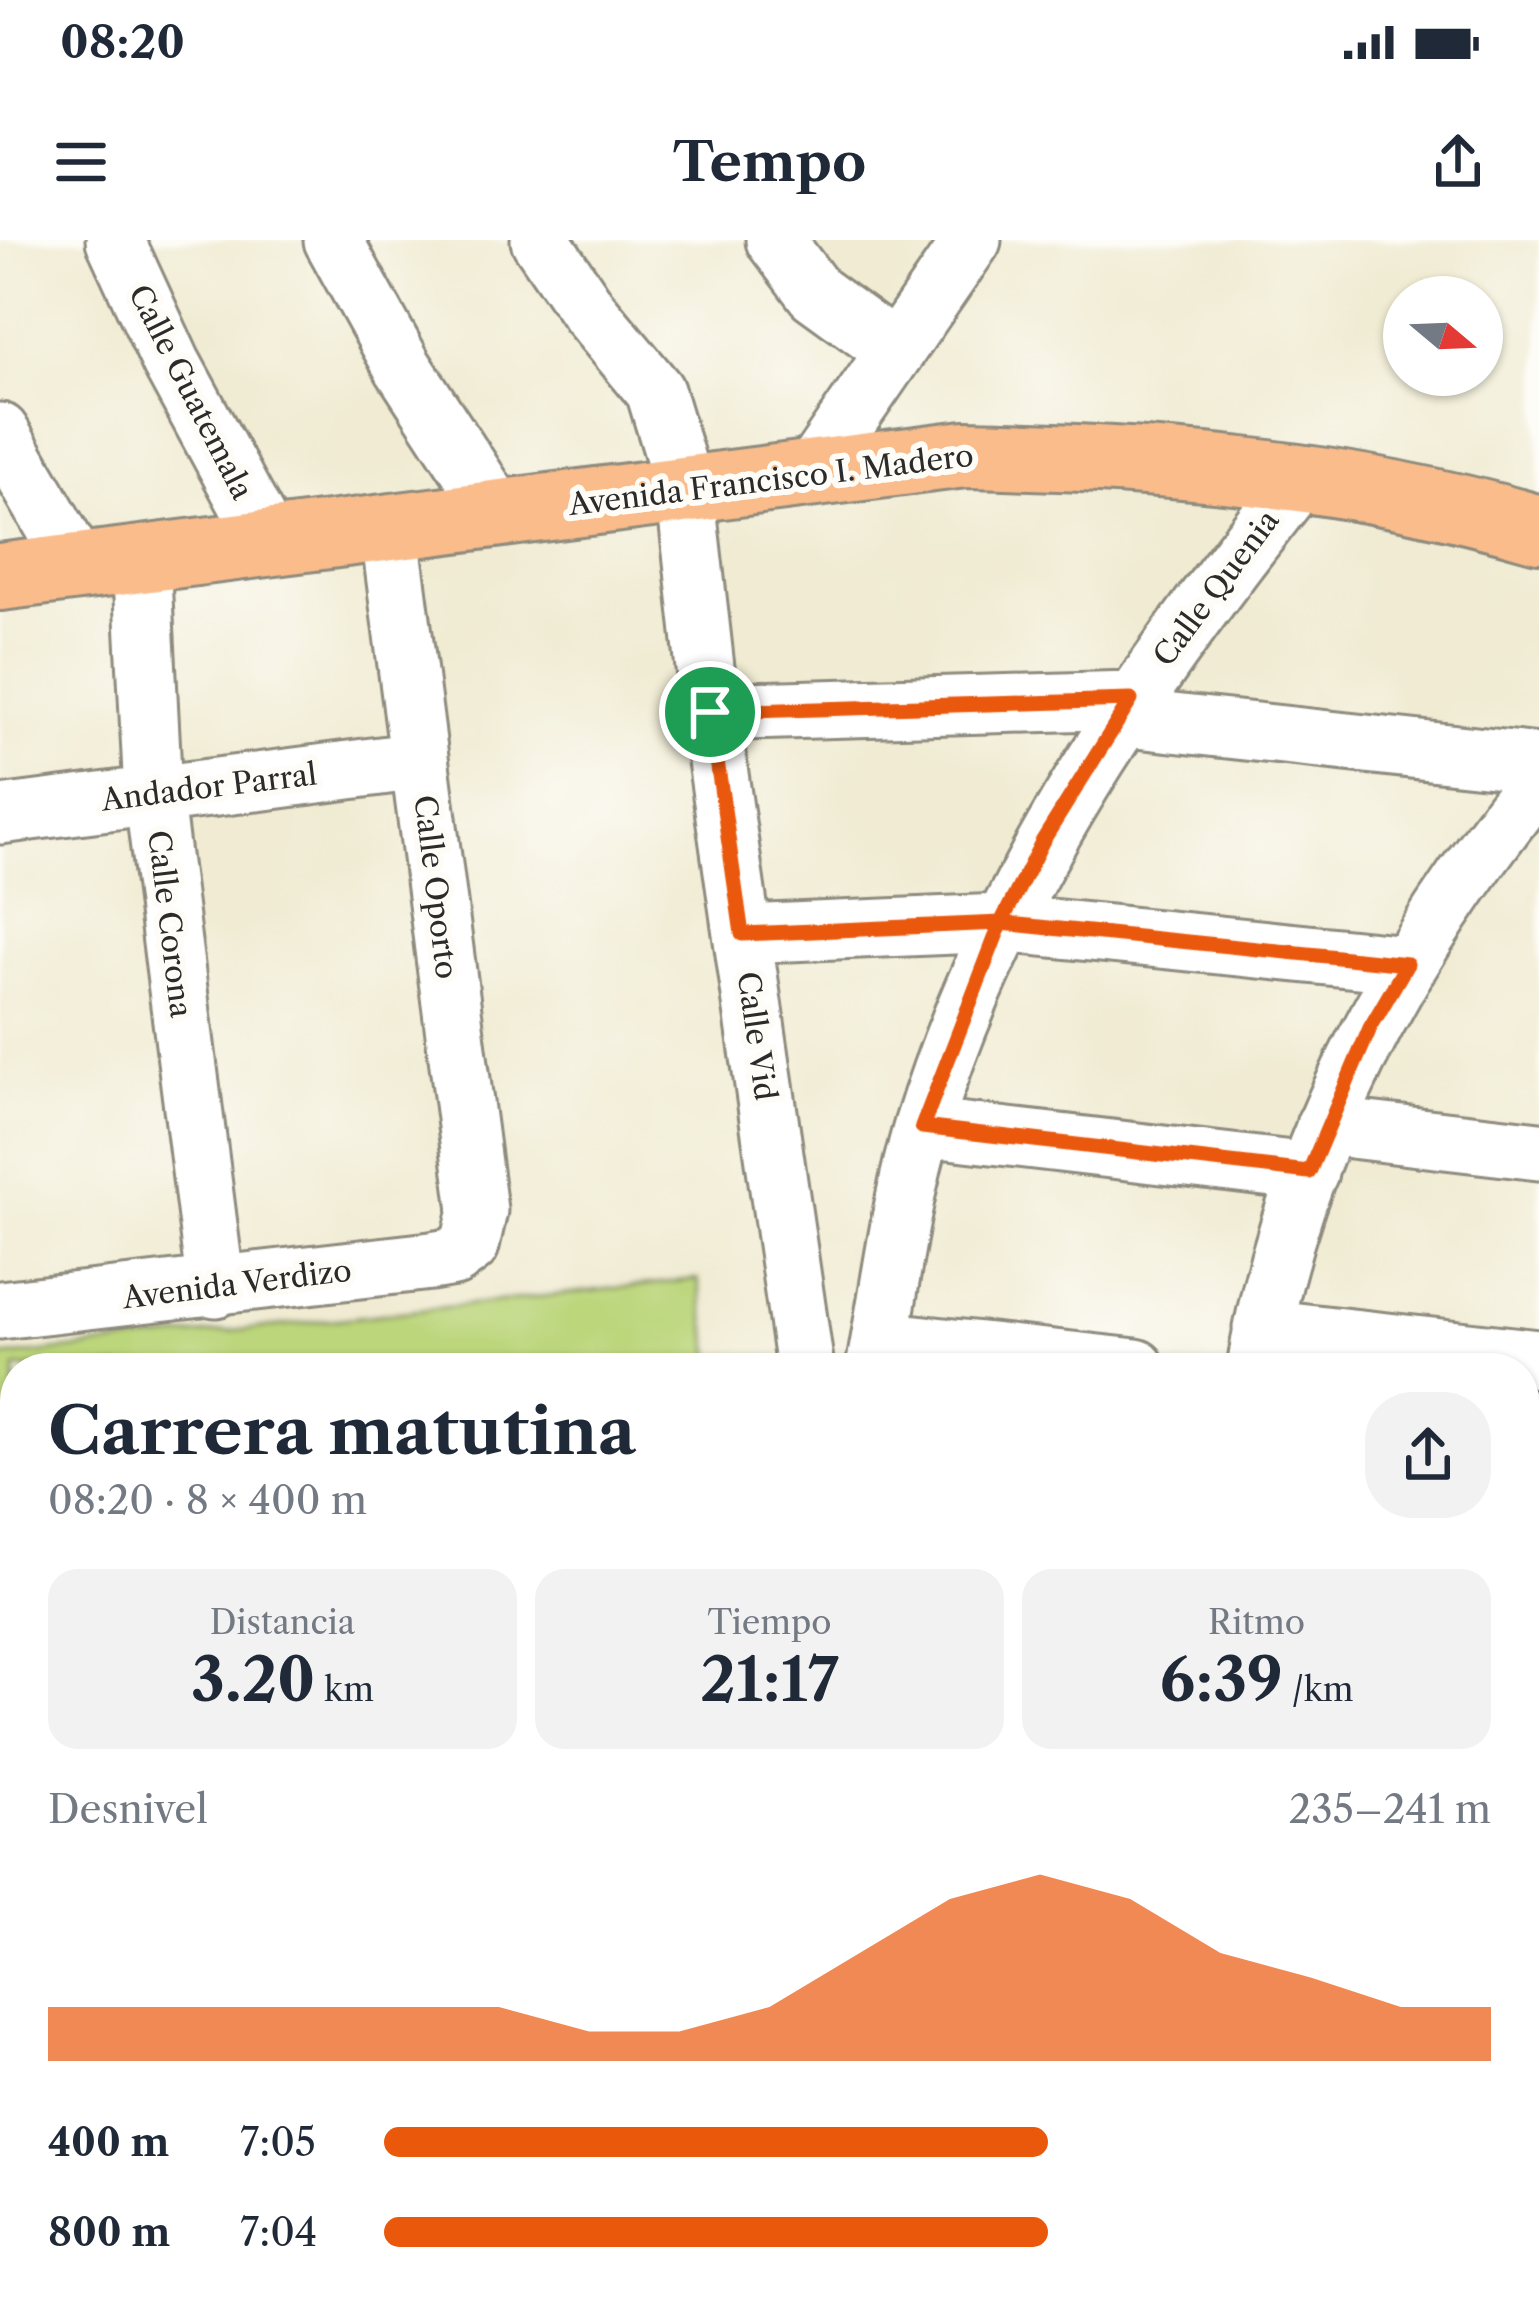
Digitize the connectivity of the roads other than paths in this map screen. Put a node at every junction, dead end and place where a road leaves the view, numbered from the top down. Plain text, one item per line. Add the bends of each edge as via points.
1 (115, 240) edge
2 (333, 240) edge
3 (540, 240) edge
4 (775, 240) edge
5 (971, 240) edge
6 (896, 351) junction
7 (0, 432) edge
8 (811, 474) junction
9 (1303, 475) junction
10 (685, 490) junction
11 (498, 514) junction
12 (389, 527) junction
13 (1539, 529) edge
14 (269, 543) junction
15 (141, 559) junction
16 (78, 567) junction
17 (0, 577) edge
18 (1125, 709) junction
19 (710, 712) junction
20 (419, 761) junction
21 (1539, 763) edge
22 (1539, 779) edge
23 (153, 793) junction
24 (0, 815) edge
25 (1001, 923) junction
26 (742, 934) junction
27 (1407, 964) junction
28 (922, 1127) junction
29 (1317, 1149) junction
30 (1539, 1151) edge
31 (470, 1245) joint
32 (216, 1288) junction
33 (0, 1310) edge
34 (1259, 1348) edge
35 (803, 1353) edge
36 (877, 1353) edge
37 (1386, 1353) edge

1 - 14 street, Calle Guatemala
2 - 11 street
3 - 10 street, Calle Vid via 656,391
4 - 6 street via 815,293
5 - 6 street
6 - 8 street
7 - 16 street
8 - 9 main road, Avenida Francisco I. Madero via 965,454
8 - 10 main road, Avenida Francisco I. Madero
9 - 13 main road, Avenida Francisco I. Madero
9 - 18 street, Calle Quenia
10 - 11 main road, Avenida Francisco I. Madero
10 - 19 street, Calle Vid
11 - 12 main road, Avenida Francisco I. Madero
12 - 14 main road, Avenida Francisco I. Madero
12 - 20 street, Calle Oporto
14 - 15 main road, Avenida Francisco I. Madero
15 - 16 main road, Avenida Francisco I. Madero
15 - 23 street, Calle Corona
16 - 17 main road, Avenida Francisco I. Madero
18 - 19 street
18 - 21 street
18 - 25 street, Calle Quenia
19 - 26 street, Calle Vid
20 - 23 street, Andador Parral
20 - 31 street, Calle Oporto via 478,1210
22 - 27 street
23 - 24 street, Andador Parral
23 - 32 street, Calle Corona
25 - 26 street
25 - 27 street
25 - 28 street, Calle Quenia
26 - 35 street, Calle Vid
27 - 29 street
28 - 29 street
28 - 36 street, Calle Quenia
29 - 30 street
29 - 34 street
31 - 32 street, Avenida Verdizo via 431,1261
32 - 33 street, Avenida Verdizo
34 - 37 street

